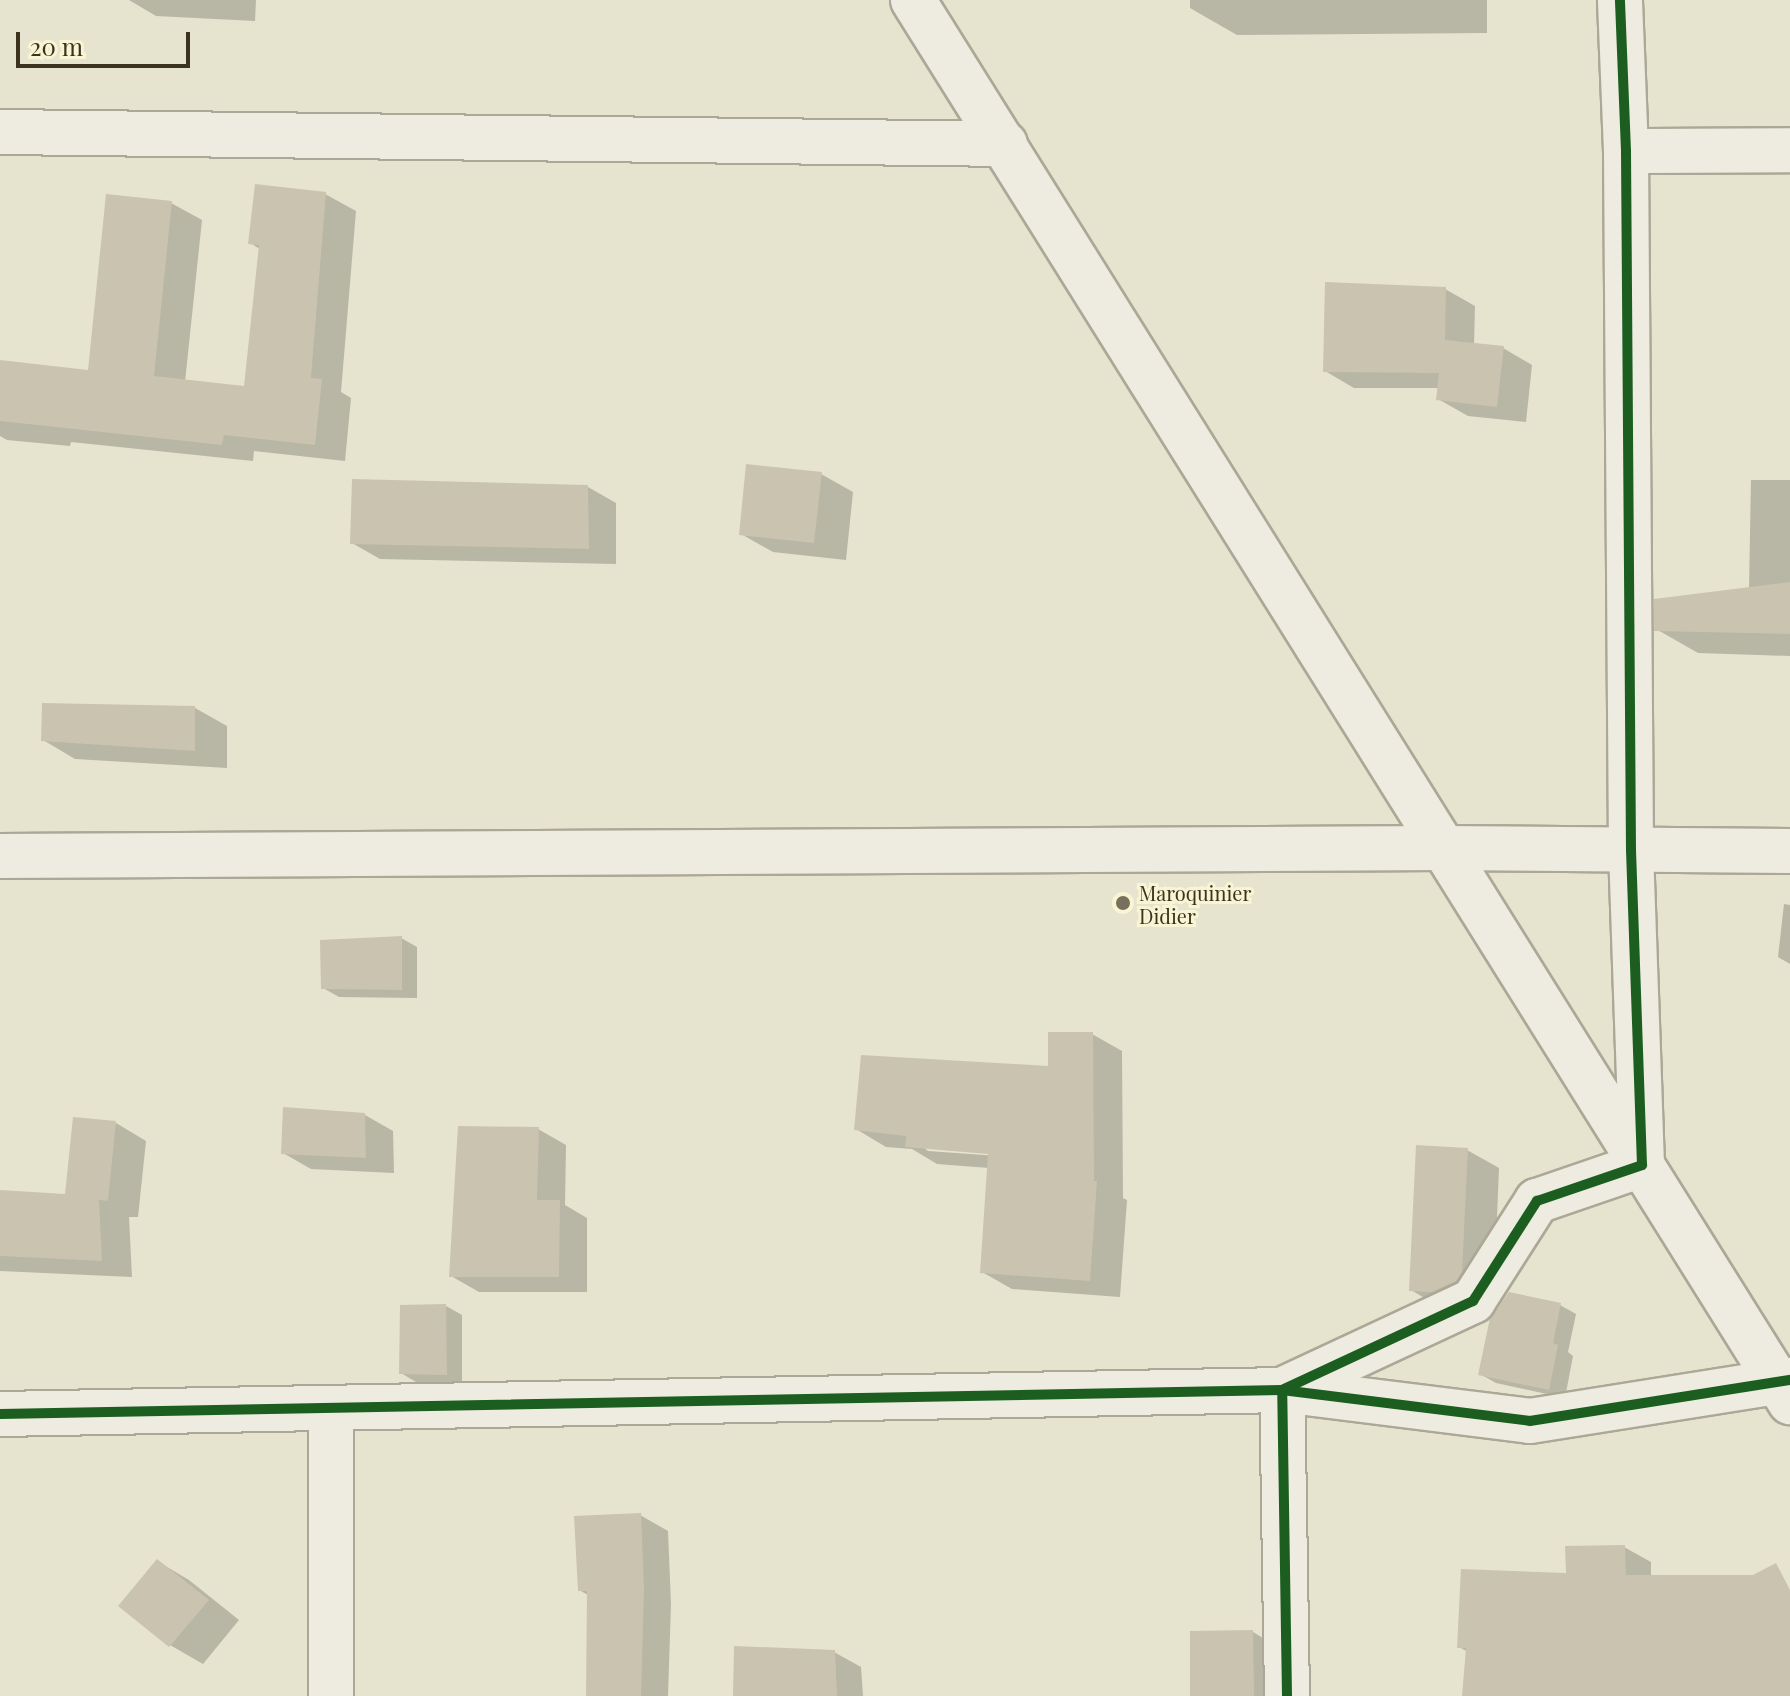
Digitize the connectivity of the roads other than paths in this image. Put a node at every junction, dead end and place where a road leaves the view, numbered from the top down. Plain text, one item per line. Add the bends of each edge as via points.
1 (913, 0) edge
2 (1620, 0) edge
3 (0, 132) edge
4 (1005, 144) junction
5 (1790, 150) edge
6 (1626, 151) junction
7 (1441, 848) junction
8 (1631, 850) junction
9 (1790, 851) edge
10 (0, 856) edge
11 (1642, 1165) junction
12 (1785, 1388) edge
13 (1282, 1390) junction
14 (331, 1408) junction
15 (0, 1414) edge
16 (331, 1696) edge
17 (1287, 1696) edge

1 - 4 street
2 - 6 street
3 - 4 street
4 - 7 street
5 - 6 street
6 - 8 street
7 - 8 street
7 - 10 street
7 - 11 street
8 - 9 street
8 - 11 street
11 - 12 street
11 - 13 street via 1537,1201 1473,1301
12 - 13 street via 1530,1421
13 - 14 street
13 - 17 street
14 - 15 street
14 - 16 street

